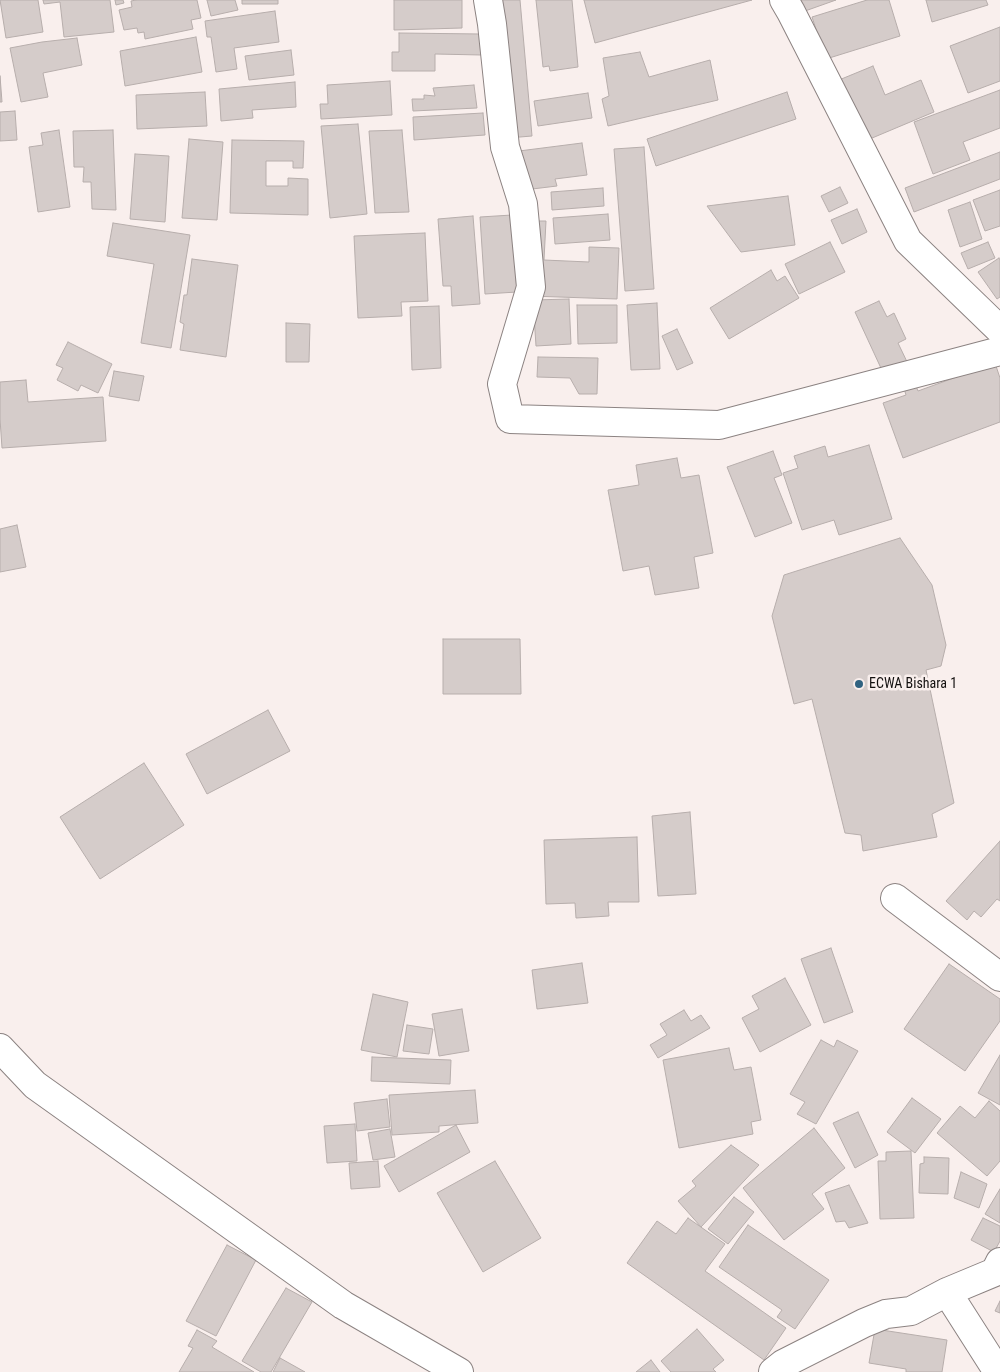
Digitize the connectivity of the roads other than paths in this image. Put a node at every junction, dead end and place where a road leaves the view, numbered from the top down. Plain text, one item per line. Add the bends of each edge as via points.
1 (488, 0) edge
2 (784, 0) edge
3 (1000, 330) edge
4 (1000, 351) edge
5 (895, 898) dead end
6 (1000, 977) edge
7 (0, 1048) edge
8 (1000, 1262) edge
9 (946, 1292) junction
10 (459, 1372) edge
11 (773, 1372) edge
12 (998, 1372) edge

1 - 4 street via 505,147 523,204 531,287 502,384 510,418 719,425
2 - 3 street via 908,241
5 - 6 street
7 - 10 street via 35,1085 343,1305
8 - 9 street via 995,1272
9 - 11 street via 911,1311 886,1314 864,1323 782,1364
9 - 12 street

